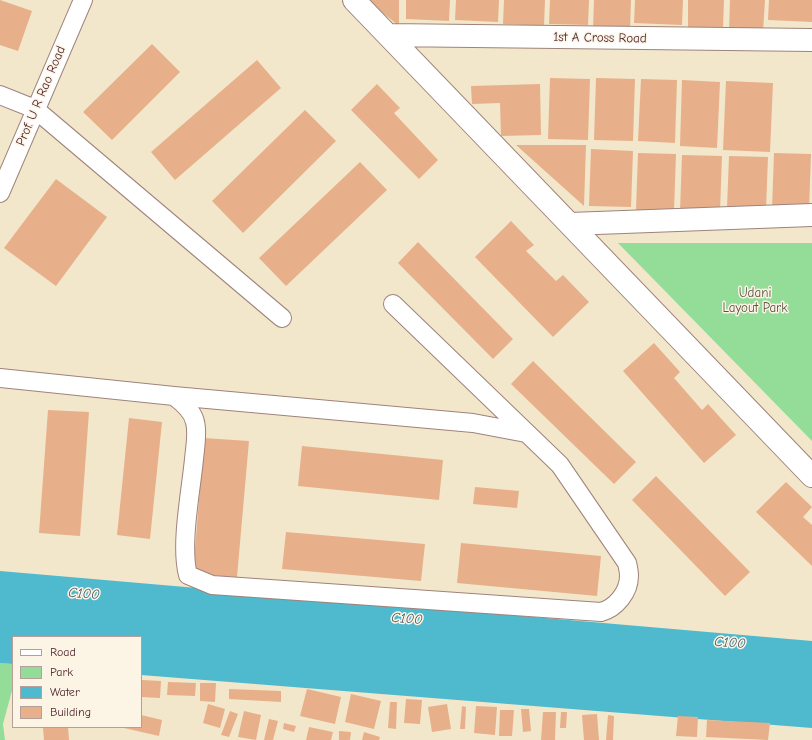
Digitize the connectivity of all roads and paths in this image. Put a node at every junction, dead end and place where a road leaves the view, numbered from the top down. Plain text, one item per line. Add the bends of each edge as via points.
1 (83, 0) edge
2 (354, 0) edge
3 (388, 36) junction
4 (812, 40) edge
5 (0, 95) edge
6 (34, 109) junction
7 (0, 193) edge
8 (812, 215) edge
9 (570, 224) junction
10 (393, 304) dead end
11 (282, 318) dead end
12 (0, 378) edge
13 (174, 396) junction
14 (526, 433) junction
15 (812, 476) edge

1 - 6 lane, Prof. U R Rao Road
2 - 3 street
3 - 4 street, 1st A Cross Road
3 - 9 street
5 - 6 lane
6 - 7 lane, Prof. U R Rao Road
6 - 11 lane
8 - 9 street
9 - 15 street
10 - 14 lane
12 - 13 lane
13 - 14 lane via 472,424
13 - 14 lane via 184,404 195,422 185,545 188,575 212,585 601,612 609,610 622,598 629,577 627,563 560,465

